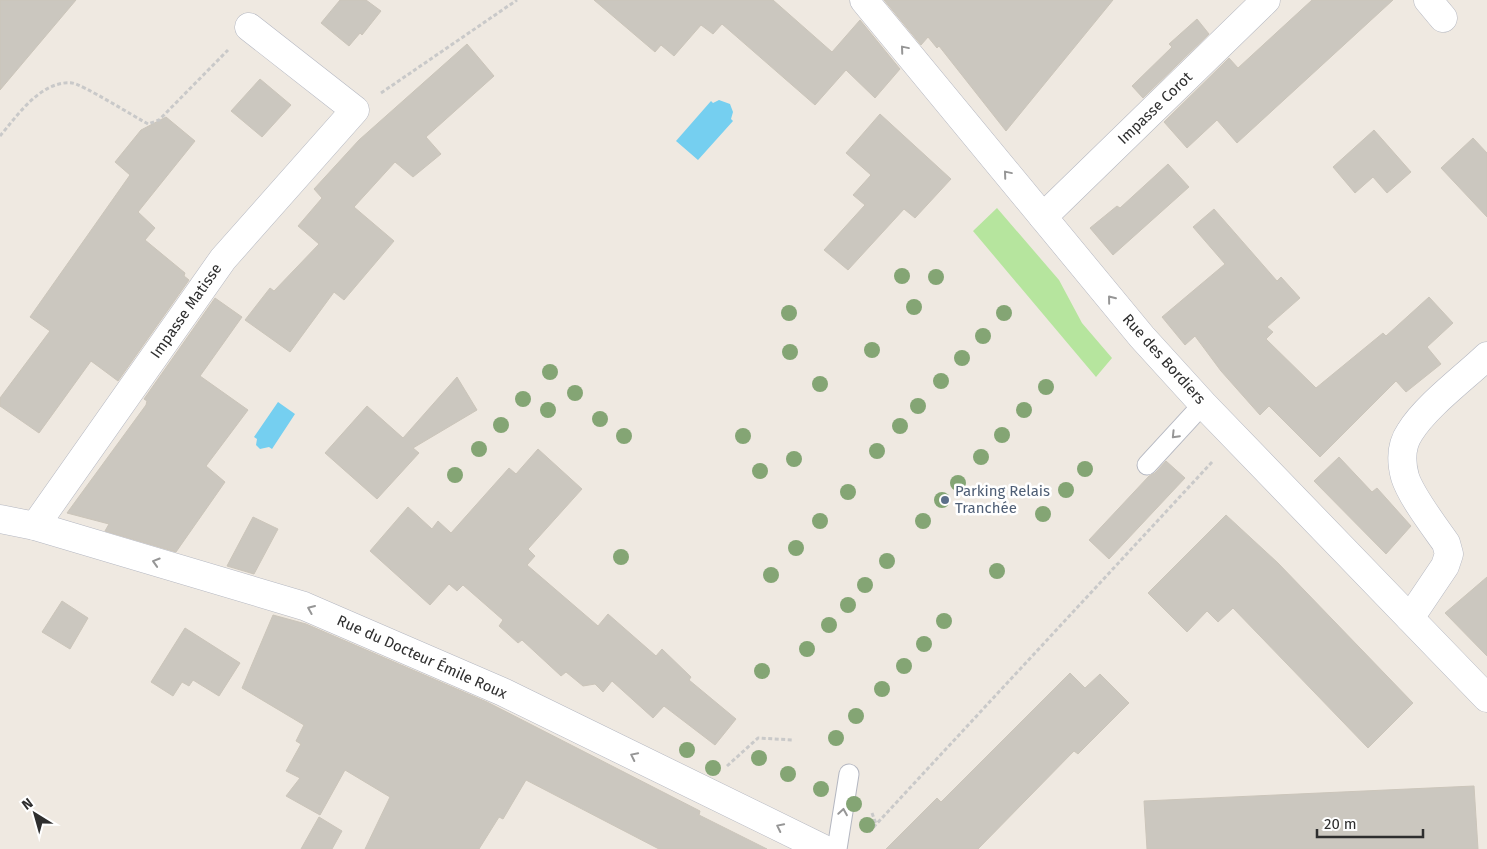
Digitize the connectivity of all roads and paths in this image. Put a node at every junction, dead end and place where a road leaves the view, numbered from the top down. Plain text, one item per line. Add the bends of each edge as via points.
1 (517, 0) edge
2 (864, 0) edge
3 (1266, 0) edge
4 (249, 28) joint
5 (355, 110) junction
6 (0, 136) edge
7 (1043, 217) junction
8 (1487, 356) edge
9 (1204, 404) junction
10 (1235, 437) junction
11 (1147, 465) dead end
12 (0, 519) edge
13 (34, 526) junction
14 (1410, 618) junction
15 (1487, 698) edge
16 (793, 740) dead end
17 (849, 774) dead end
18 (706, 791) junction
19 (865, 837) dead end
20 (824, 849) edge
21 (837, 849) edge

1 - 5 path
7 -> 2 street, Rue des Bordiers
3 - 7 street, Impasse Corot
4 - 5 street
4 - 6 path via 159,120 148,124 73,83 54,85 38,96
5 - 13 street, Impasse Matisse via 223,259
9 -> 7 street, Rue des Bordiers via 1153,350
8 - 14 street via 1420,419 1409,433 1403,449 1406,479 1446,543 1449,554 1445,566
9 - 10 street, Rue des Bordiers
9 -> 11 lane
10 - 14 street, Rue des Bordiers
10 - 19 path
12 - 13 street, Rue du Docteur Émile Roux
18 -> 13 street, Rue du Docteur Émile Roux via 503,692 304,606
14 - 15 street, Rue des Bordiers
16 - 18 path via 758,738 714,778
21 -> 17 lane
20 -> 18 street, Rue du Docteur Émile Roux

